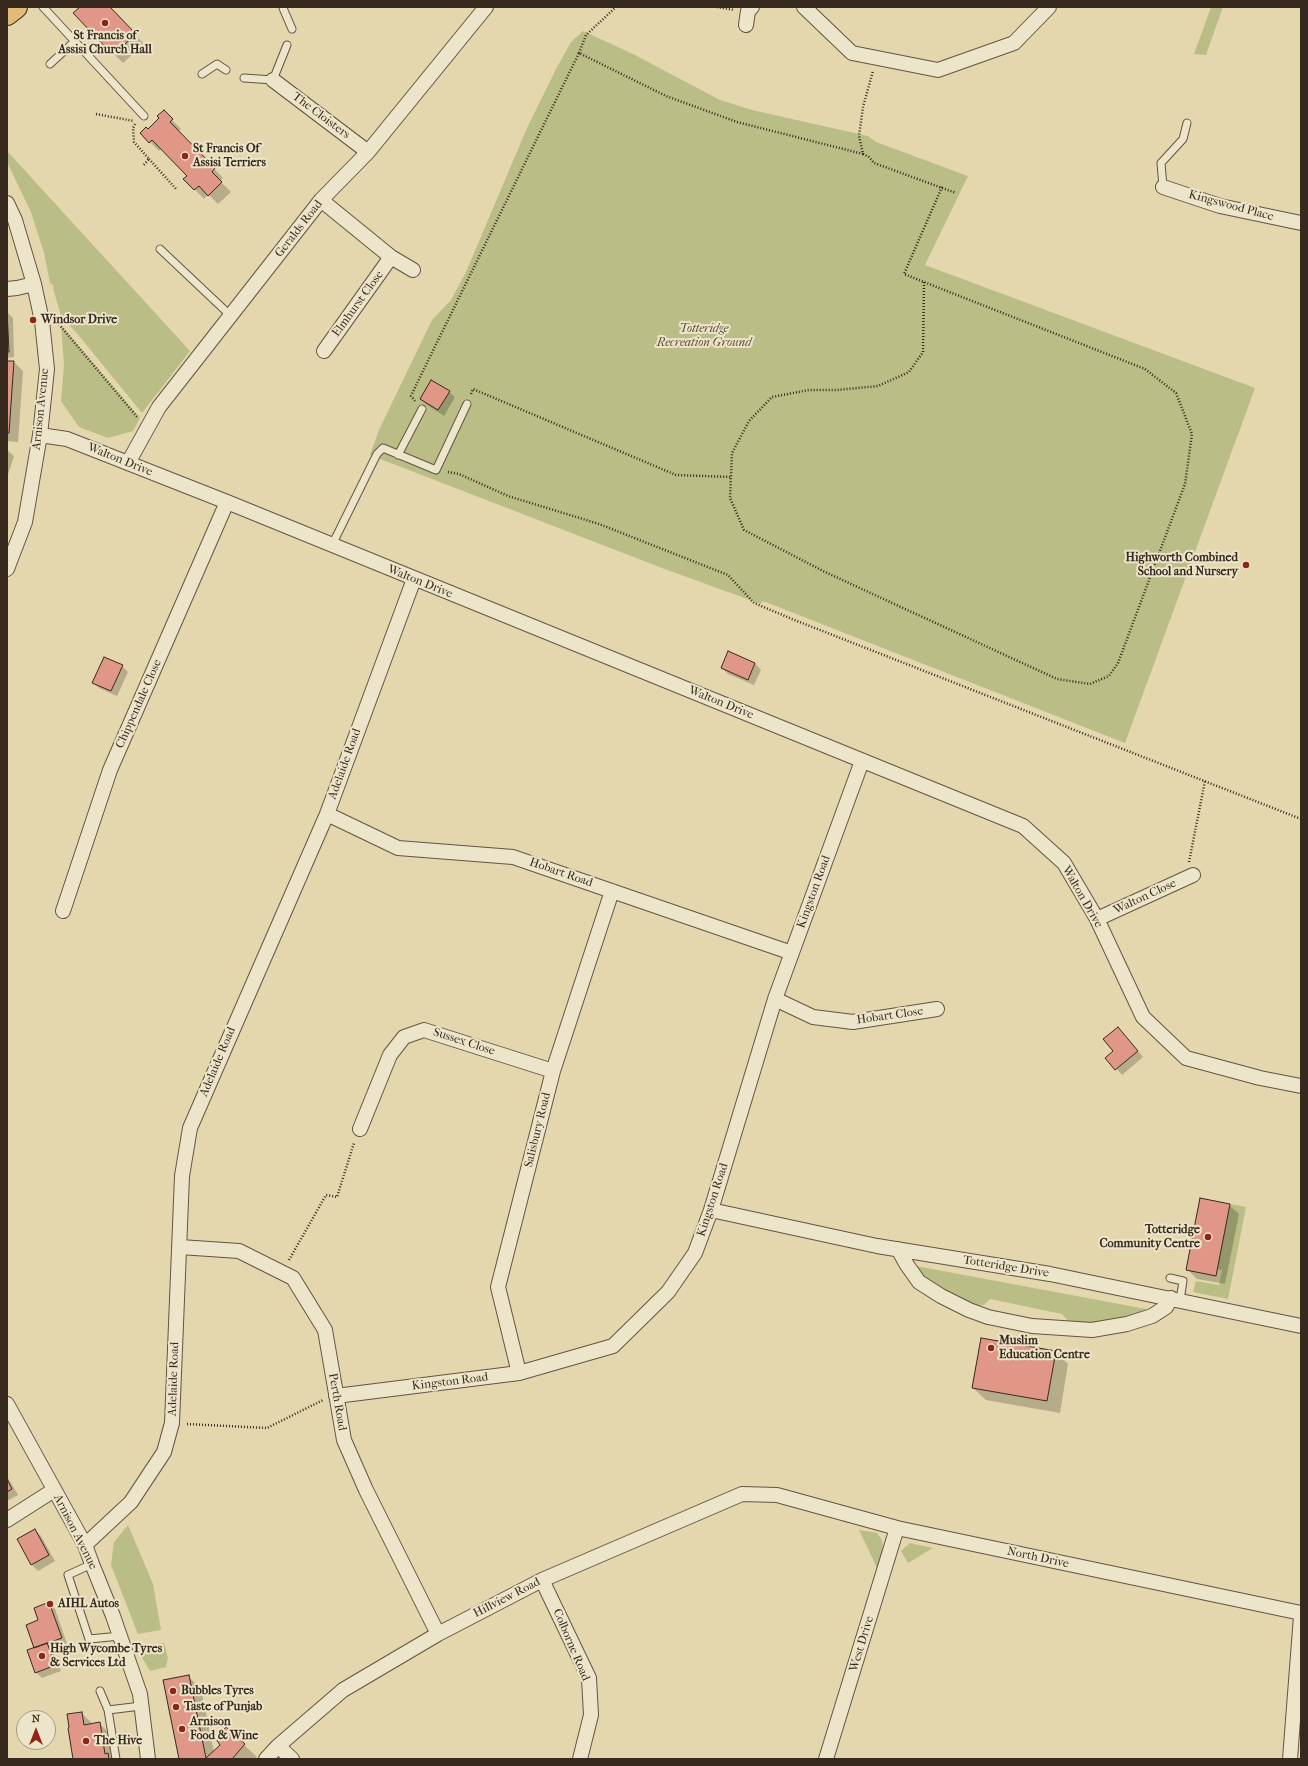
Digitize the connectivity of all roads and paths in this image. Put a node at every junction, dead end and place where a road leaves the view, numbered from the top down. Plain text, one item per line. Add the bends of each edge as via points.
1 (16, 7) edge
2 (43, 7) edge
3 (486, 7) edge
4 (616, 7) edge
5 (752, 7) edge
6 (804, 7) edge
7 (1049, 7) edge
8 (283, 8) edge
9 (7, 14) edge
10 (746, 25) dead end
11 (292, 29) dead end
12 (75, 41) junction
13 (286, 45) dead end
14 (579, 53) junction
15 (877, 58) junction
16 (50, 64) dead end
17 (226, 70) dead end
18 (202, 74) dead end
19 (244, 78) dead end
20 (273, 80) junction
21 (96, 114) dead end
22 (142, 114) joint
23 (136, 122) junction
24 (1187, 123) dead end
25 (368, 152) junction
26 (863, 154) junction
27 (149, 159) junction
28 (143, 166) dead end
29 (942, 187) junction
30 (1162, 187) joint
31 (178, 190) dead end
32 (956, 192) dead end
33 (321, 200) junction
34 (7, 203) edge
35 (1301, 224) edge
36 (160, 249) dead end
37 (391, 257) junction
38 (413, 270) dead end
39 (924, 282) junction
40 (34, 284) junction
41 (7, 289) edge
42 (231, 316) junction
43 (42, 321) junction
44 (324, 351) dead end
45 (467, 404) joint
46 (422, 409) joint
47 (147, 429) junction
48 (40, 435) junction
49 (398, 454) junction
50 (128, 463) junction
51 (436, 470) junction
52 (731, 477) junction
53 (227, 502) junction
54 (332, 545) junction
55 (7, 569) edge
56 (414, 579) junction
57 (862, 761) junction
58 (1205, 781) junction
59 (327, 814) junction
60 (1301, 819) edge
61 (1189, 877) joint
62 (612, 892) junction
63 (63, 911) dead end
64 (1097, 919) junction
65 (792, 953) junction
66 (775, 999) junction
67 (937, 1009) dead end
68 (553, 1070) junction
69 (1301, 1086) edge
70 (360, 1130) joint
71 (711, 1210) junction
72 (180, 1247) junction
73 (898, 1249) junction
74 (282, 1272) junction
75 (1170, 1278) dead end
76 (1175, 1299) junction
77 (1301, 1326) edge
78 (519, 1373) junction
79 (336, 1395) junction
80 (7, 1404) edge
81 (172, 1423) junction
82 (54, 1490) junction
83 (777, 1495) joint
84 (7, 1520) edge
85 (897, 1528) junction
86 (84, 1546) junction
87 (92, 1564) junction
88 (542, 1580) junction
89 (1301, 1615) edge
90 (438, 1634) junction
91 (120, 1636) junction
92 (100, 1691) dead end
93 (142, 1706) junction
94 (108, 1710) junction
95 (278, 1746) junction
96 (116, 1759) edge
97 (148, 1759) edge
98 (266, 1759) edge
99 (292, 1759) edge
100 (580, 1759) edge
101 (826, 1759) edge
102 (1290, 1759) edge

1 - 9 main road
2 - 12 lane
3 - 25 street, Geralds Road
4 - 14 path via 586,35
5 - 10 street via 748,11
6 - 15 street via 852,53
7 - 15 street via 1014,43 938,70
8 - 11 lane
12 - 16 lane
12 - 22 lane
13 - 20 lane
14 - 26 path via 666,96 737,122
14 - 46 path via 411,396
15 - 26 path via 863,108 859,136
17 - 18 lane via 217,64
19 - 20 lane
20 - 25 street, The Cloisters
21 - 23 path
22 - 23 path
23 - 27 path via 133,128 134,142
24 - 30 lane via 1184,139 1160,163
25 - 33 street, Geralds Road
26 - 29 path via 874,163
27 - 28 path
27 - 31 path
29 - 32 path
29 - 39 path via 904,274
30 - 35 street, Kingswood Place via 1220,206
33 - 37 street
33 - 42 street, Geralds Road
34 - 40 street, Arnison Avenue via 15,220
36 - 42 lane
37 - 38 street
37 - 44 street, Elmhurst Close
39 - 52 path via 923,352 909,372 878,386 809,390 772,397 749,421 732,453
39 - 52 path via 1145,369 1176,393 1192,434 1185,484 1118,663 1109,676 1090,684 1057,678 825,572 744,530 730,498
40 - 41 street
40 - 43 street, Arnison Avenue
42 - 47 street, Geralds Road via 159,407
43 - 47 path via 54,319
43 - 48 street, Arnison Avenue via 47,369
45 - 51 lane
45 - 52 path via 474,389 676,475
46 - 49 lane
47 - 50 street, Geralds Road
48 - 50 street, Walton Drive via 67,439
48 - 55 street, Arnison Avenue via 25,522
49 - 51 lane
49 - 54 lane via 383,448 377,454
50 - 53 street, Walton Drive
51 - 58 path via 459,474 508,496 599,524 728,575 754,603
53 - 54 street, Walton Drive
53 - 63 street, Chippendale Close via 110,770
54 - 56 street, Walton Drive
56 - 57 street, Walton Drive
56 - 59 street, Adelaide Road
57 - 64 street, Walton Drive via 1023,826 1064,863
57 - 65 street, Kingston Road
58 - 60 path
58 - 61 path
59 - 62 street, Hobart Road via 398,848 512,857
59 - 72 street, Adelaide Road via 190,1128 182,1176
61 - 64 street, Walton Close
62 - 65 street, Hobart Road
62 - 68 street, Salisbury Road
64 - 69 street, Walton Drive via 1143,1017 1186,1058
65 - 66 street, Kingston Road
66 - 67 street, Hobart Close via 813,1017 853,1022
66 - 71 street, Kingston Road
68 - 70 street, Sussex Close via 424,1030 404,1037 390,1055
68 - 78 street, Salisbury Road via 498,1287
70 - 74 path via 337,1197 326,1195
71 - 73 street, Totteridge Drive
71 - 78 street, Kingston Road via 696,1252 668,1292 613,1346
72 - 74 street, Perth Road via 240,1251
72 - 81 street, Adelaide Road
73 - 76 street, Totteridge Drive via 1050,1274
73 - 76 street via 919,1282 941,1296 988,1317 1032,1326 1092,1330 1127,1324 1152,1316
74 - 79 street, Perth Road via 293,1278 325,1330
75 - 76 lane via 1183,1280
76 - 77 street, Totteridge Drive
78 - 79 street, Kingston Road
79 - 81 path via 267,1428
79 - 90 street, Perth Road via 344,1440 366,1490
80 - 82 street, Arnison Avenue
81 - 86 street, Adelaide Road via 164,1452 131,1502
82 - 84 street
82 - 86 street, Arnison Avenue
83 - 85 street, North Drive
83 - 88 street, Hillview Road via 742,1494
85 - 89 street, North Drive
85 - 101 street, West Drive
86 - 87 street, Arnison Avenue
87 - 91 street, Arnison Avenue
87 - 91 lane via 68,1575 89,1639
88 - 90 street, Hillview Road
88 - 100 street, Colborne Road via 589,1678 591,1715
89 - 102 street
90 - 95 street, Hillview Road via 343,1690
91 - 93 street, Arnison Avenue
92 - 94 lane
93 - 94 lane
93 - 97 street, Arnison Avenue
94 - 96 lane
95 - 98 street, Hillview Road
95 - 99 street

